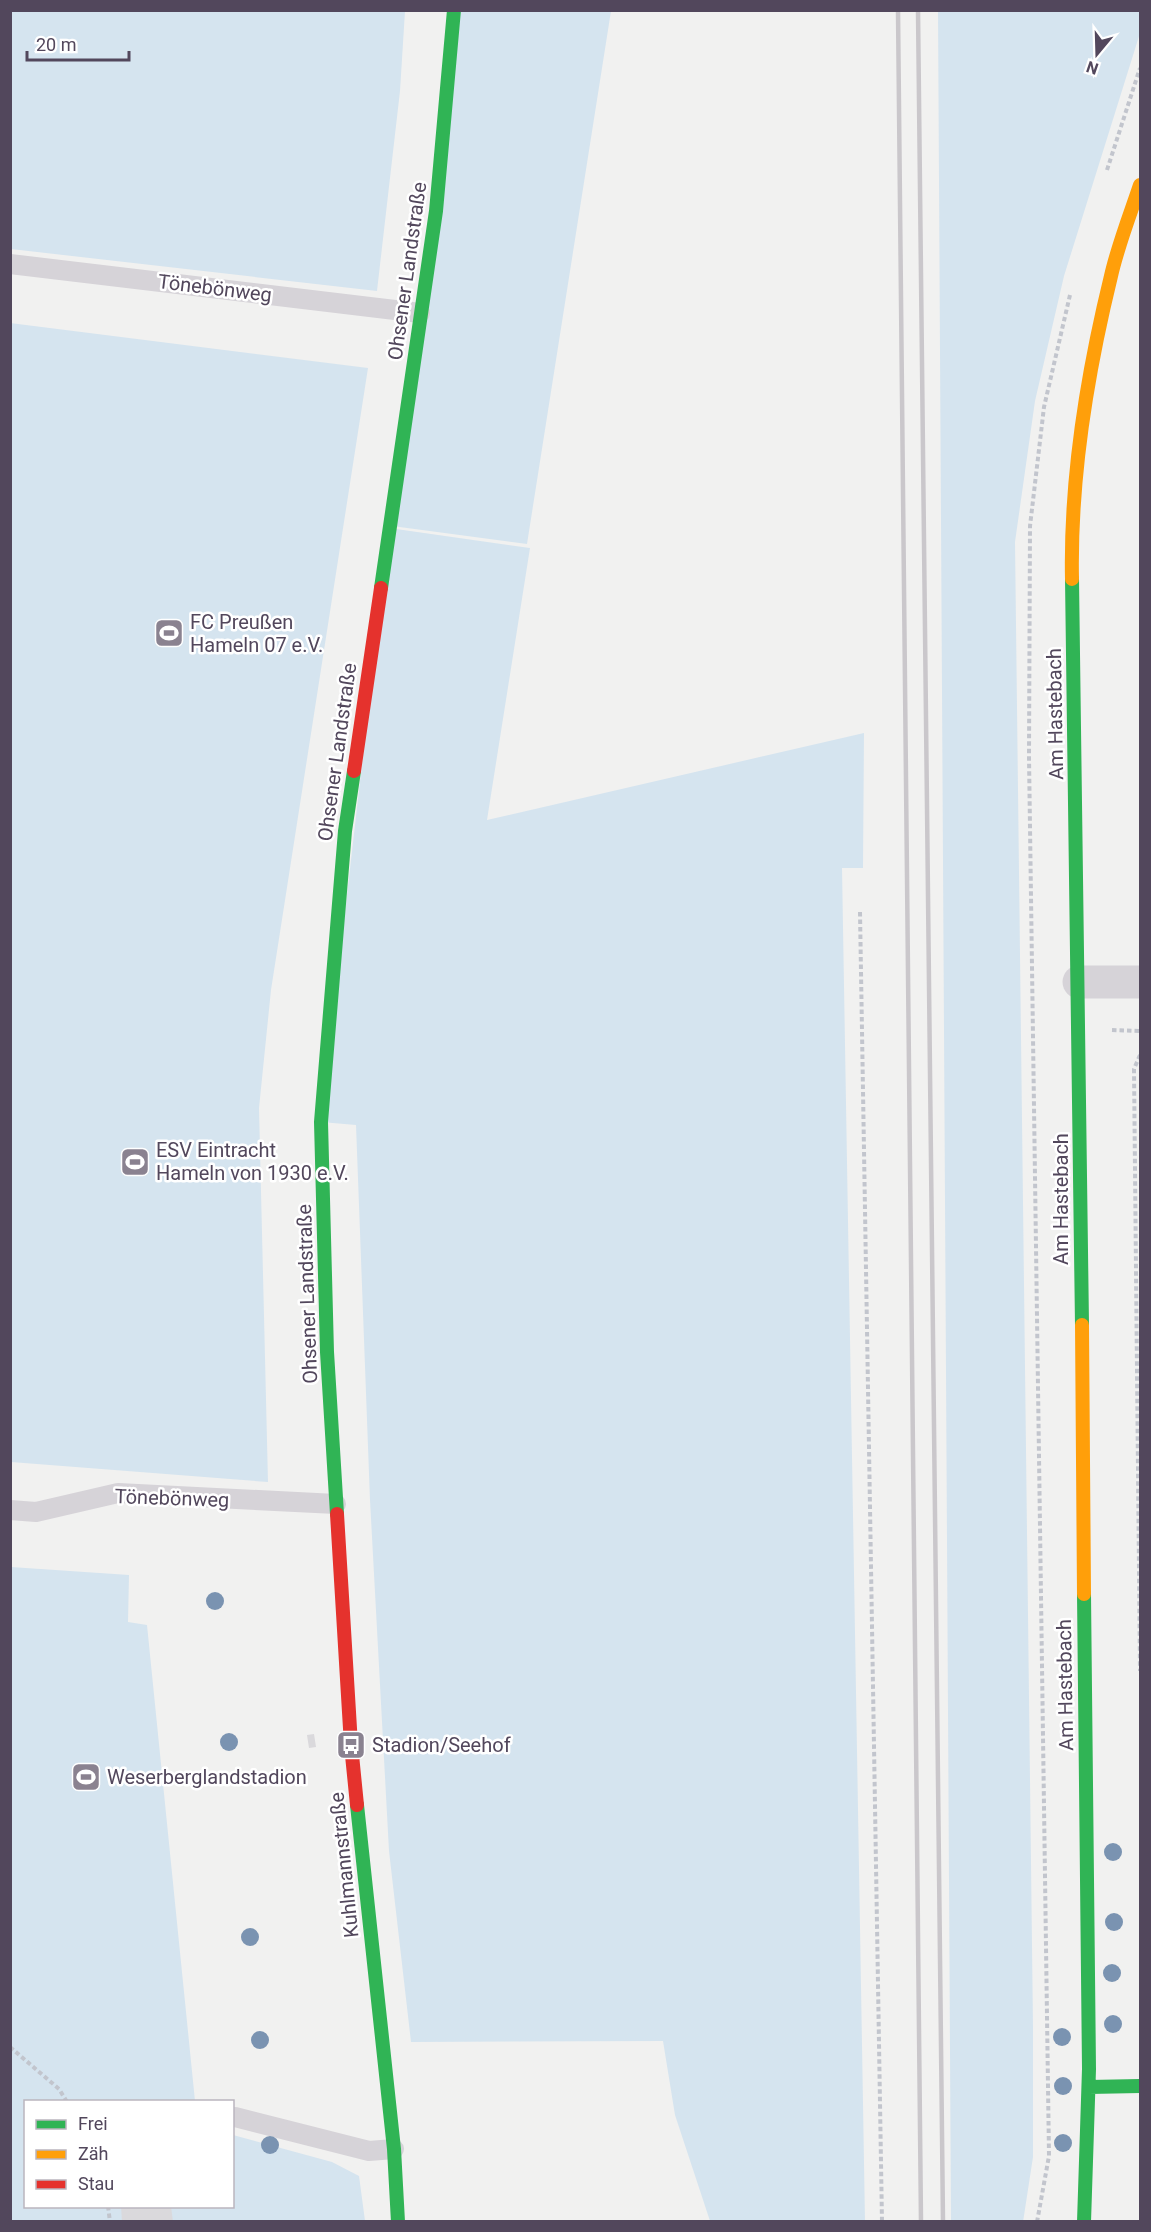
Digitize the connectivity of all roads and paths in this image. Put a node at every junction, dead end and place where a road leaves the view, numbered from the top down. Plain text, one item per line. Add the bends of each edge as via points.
1 (454, 10) edge
2 (1140, 185) edge
3 (10, 264) edge
4 (420, 313) junction
5 (1029, 757) dead end
6 (860, 912) dead end
7 (1078, 982) junction
8 (1140, 982) edge
9 (1140, 1055) edge
10 (336, 1504) junction
11 (10, 1510) edge
12 (1140, 1671) edge
13 (10, 2047) edge
14 (1140, 2086) edge
15 (1089, 2087) junction
16 (66, 2100) edge
17 (235, 2117) dead end
18 (394, 2149) junction
19 (398, 2222) edge
20 (882, 2222) edge
21 (1037, 2222) edge
22 (1084, 2222) edge

1 - 4 main road, Ohsener Landstraße via 436,211
2 - 7 main road, Am Hastebach via 1111,275 1074,486 1071,542
3 - 4 lane, Tönebönweg
4 - 10 main road, Ohsener Landstraße via 345,831 321,1122 327,1352
5 - 21 path via 1049,2156
6 - 20 path
7 - 8 street
7 - 15 main road, Am Hastebach
9 - 12 path via 1134,1069
10 - 11 lane, Tönebönweg via 118,1493 36,1512
10 - 18 main road, Kuhlmannstraße via 351,1745
13 - 16 path via 59,2089
14 - 15 main road
15 - 22 main road, Am Hastebach
17 - 18 lane via 369,2151
18 - 19 main road, Kuhlmannstraße

